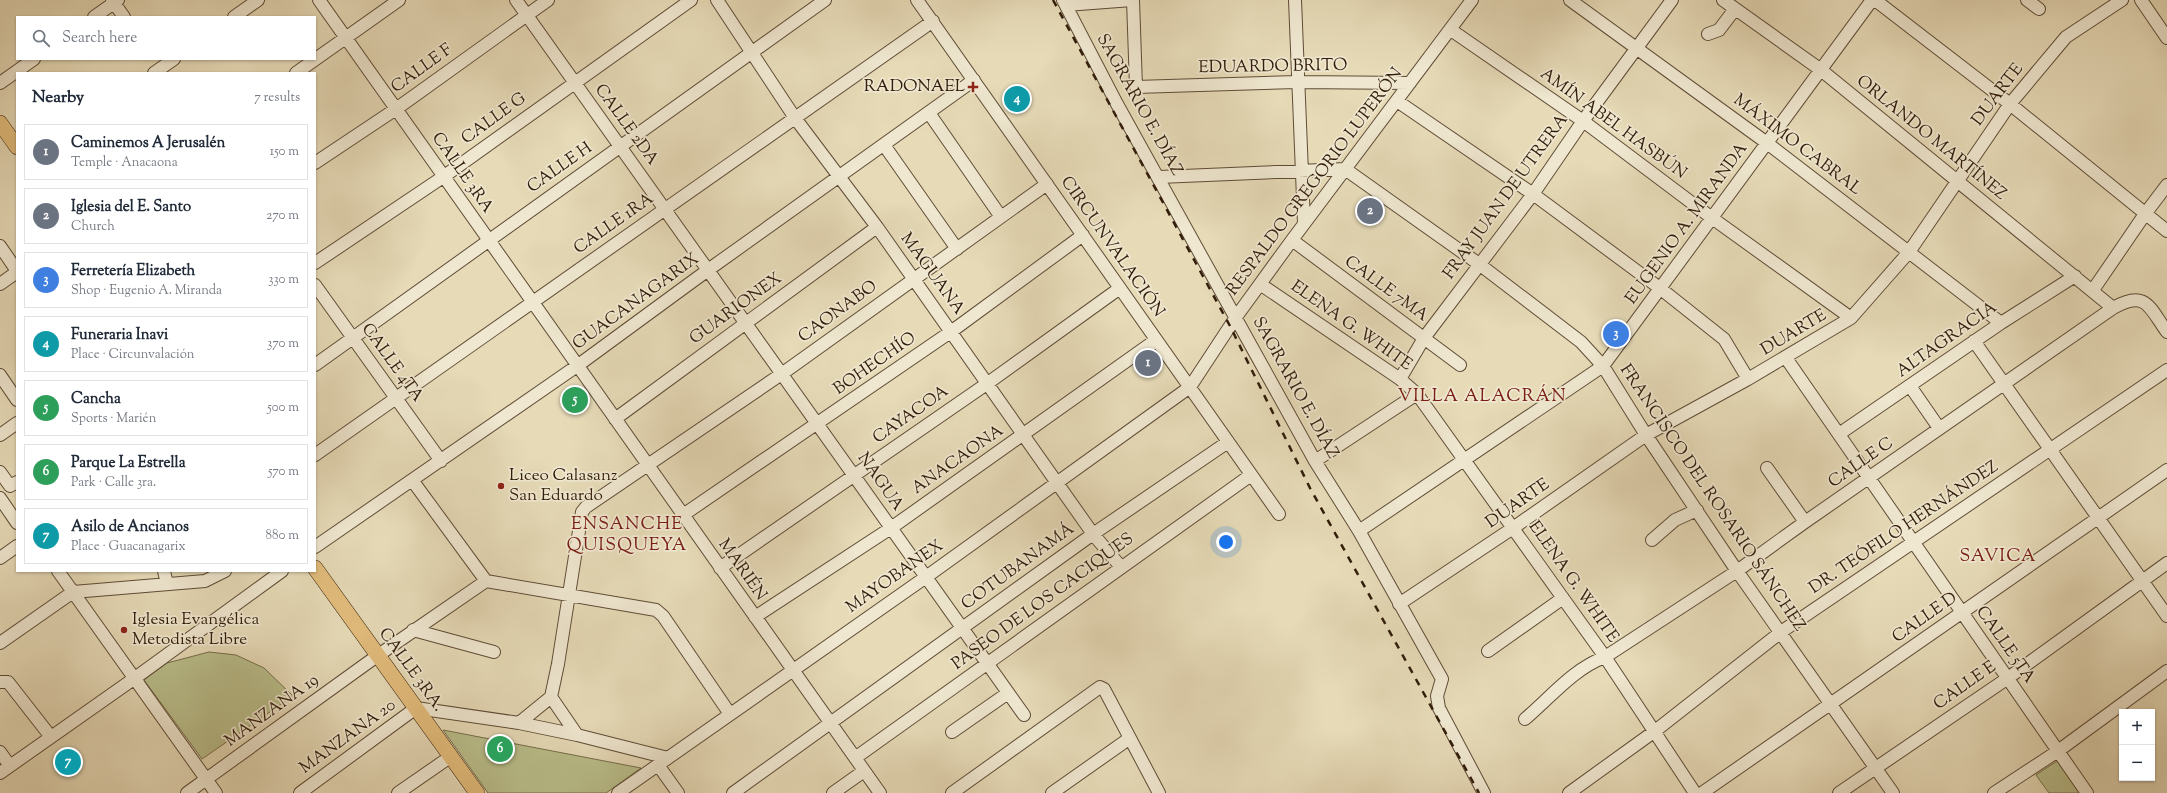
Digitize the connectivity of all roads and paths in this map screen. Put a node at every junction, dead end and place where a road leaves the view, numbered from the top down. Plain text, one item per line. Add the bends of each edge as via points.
1 (258, 0) edge
2 (318, 0) edge
3 (400, 0) edge
4 (516, 0) edge
5 (548, 0) edge
6 (691, 0) edge
7 (717, 0) edge
8 (825, 0) edge
9 (917, 0) edge
10 (1132, 0) edge
11 (1295, 0) edge
12 (1460, 0) edge
13 (1472, 0) edge
14 (1570, 0) edge
15 (1672, 0) edge
16 (1723, 0) edge
17 (1872, 0) edge
18 (1875, 0) edge
19 (2027, 0) edge
20 (2122, 0) edge
21 (2141, 0) edge
22 (114, 1) edge
23 (1065, 2) edge
24 (1735, 9) junction
25 (2039, 9) dead end
26 (527, 15) junction
27 (95, 16) edge
28 (123, 16) edge
29 (235, 16) edge
30 (1460, 16) junction
31 (933, 21) junction
32 (1451, 30) junction
33 (1708, 34) dead end
34 (346, 38) junction
35 (2167, 38) edge
36 (1638, 48) junction
37 (753, 52) junction
38 (316, 59) edge
39 (33, 60) edge
40 (172, 60) edge
41 (315, 60) edge
42 (158, 68) edge
43 (1821, 70) junction
44 (297, 72) edge
45 (974, 80) junction
46 (574, 82) junction
47 (1298, 82) junction
48 (0, 83) edge
49 (1410, 83) junction
50 (1397, 101) junction
51 (2010, 104) junction
52 (396, 109) junction
53 (929, 113) junction
54 (795, 118) junction
55 (1584, 121) junction
56 (0, 123) edge
57 (1767, 143) junction
58 (884, 145) junction
59 (16, 146) edge
60 (620, 146) junction
61 (316, 163) edge
62 (1345, 169) junction
63 (1301, 172) junction
64 (839, 176) junction
65 (444, 177) junction
66 (1159, 177) junction
67 (1957, 180) junction
68 (1047, 184) junction
69 (2167, 185) edge
70 (1533, 194) junction
71 (665, 209) junction
72 (2145, 214) junction
73 (1001, 217) junction
74 (1712, 218) junction
75 (1304, 223) junction
76 (877, 227) junction
77 (2167, 231) edge
78 (1083, 235) junction
79 (488, 240) junction
80 (1292, 240) junction
81 (0, 246) edge
82 (957, 249) junction
83 (1909, 252) junction
84 (316, 262) edge
85 (1479, 264) junction
86 (16, 270) edge
87 (708, 270) junction
88 (16, 273) edge
89 (2075, 276) junction
90 (914, 279) junction
91 (0, 284) edge
92 (1260, 284) junction
93 (316, 286) edge
94 (1120, 288) junction
95 (1662, 289) junction
96 (2093, 290) junction
97 (532, 302) junction
98 (2113, 308) junction
99 (1236, 317) junction
100 (1851, 318) junction
101 (745, 323) junction
102 (2001, 323) junction
103 (952, 331) junction
104 (2167, 332) edge
105 (353, 338) junction
106 (1424, 338) junction
107 (1156, 340) junction
108 (1974, 341) junction
109 (1786, 358) junction
110 (316, 364) edge
111 (1460, 365) dead end
112 (577, 366) junction
113 (1603, 366) junction
114 (2167, 370) edge
115 (783, 373) junction
116 (0, 375) edge
117 (1400, 379) junction
118 (1748, 379) junction
119 (988, 383) junction
120 (2006, 384) junction
121 (1910, 386) junction
122 (1190, 387) junction
123 (1417, 394) junction
124 (396, 398) junction
125 (16, 399) edge
126 (615, 419) junction
127 (16, 424) edge
128 (818, 424) junction
129 (1939, 428) junction
130 (1025, 434) junction
131 (1839, 434) junction
132 (0, 435) edge
133 (1646, 435) junction
134 (1228, 442) junction
135 (2051, 449) junction
136 (316, 454) edge
137 (1465, 460) junction
138 (441, 461) junction
139 (1315, 461) junction
140 (647, 465) junction
141 (1767, 468) dead end
142 (2167, 470) edge
143 (0, 472) edge
144 (1251, 475) junction
145 (854, 476) junction
146 (1870, 478) junction
147 (412, 480) junction
148 (1058, 483) junction
149 (9, 486) edge
150 (0, 498) edge
151 (1697, 510) junction
152 (1279, 514) dead end
153 (683, 515) junction
154 (2099, 517) junction
155 (16, 522) edge
156 (1805, 522) junction
157 (891, 528) junction
158 (1513, 528) junction
159 (1359, 531) junction
160 (1093, 534) junction
161 (1652, 540) dead end
162 (1914, 542) junction
163 (316, 546) edge
164 (16, 547) edge
165 (0, 558) edge
166 (2167, 563) edge
167 (1121, 567) junction
168 (720, 568) junction
169 (316, 569) edge
170 (1737, 571) junction
171 (164, 572) edge
172 (223, 572) edge
173 (281, 572) edge
174 (63, 573) edge
175 (926, 577) junction
176 (2143, 579) junction
177 (486, 581) junction
178 (167, 584) junction
179 (73, 592) junction
180 (568, 596) junction
181 (1563, 598) junction
182 (1399, 604) junction
183 (1962, 612) junction
184 (2167, 616) edge
185 (755, 618) junction
186 (961, 628) junction
187 (413, 630) junction
188 (1781, 632) junction
189 (0, 643) edge
190 (1488, 651) dead end
191 (494, 652) dead end
192 (377, 656) junction
193 (1605, 657) junction
194 (987, 664) junction
195 (792, 670) junction
196 (2167, 670) edge
197 (134, 678) junction
198 (2008, 678) junction
199 (0, 682) edge
200 (1008, 693) junction
201 (551, 697) junction
202 (1830, 704) junction
203 (416, 708) junction
204 (730, 714) junction
205 (1024, 715) dead end
206 (1525, 719) dead end
207 (830, 722) junction
208 (519, 723) junction
209 (1655, 731) junction
210 (952, 732) dead end
211 (576, 735) junction
212 (51, 737) junction
213 (1130, 738) junction
214 (2058, 751) junction
215 (0, 752) edge
216 (450, 757) junction
217 (668, 758) junction
218 (855, 758) junction
219 (658, 765) junction
220 (1876, 768) junction
221 (5, 769) edge
222 (864, 771) junction
223 (207, 780) junction
224 (187, 793) edge
225 (216, 793) edge
226 (300, 793) edge
227 (398, 793) edge
228 (477, 793) edge
229 (618, 793) edge
230 (678, 793) edge
231 (733, 793) edge
232 (833, 793) edge
233 (880, 793) edge
234 (952, 793) edge
235 (1052, 793) edge
236 (1159, 793) edge
237 (1484, 793) edge
238 (1569, 793) edge
239 (1695, 793) edge
240 (1702, 793) edge
241 (1839, 793) edge
242 (1893, 793) edge
243 (1994, 793) edge
244 (2087, 793) edge

1 - 29 street
2 - 34 street, CALLE 3RA
3 - 34 street
4 - 26 street, CALLE 2DA
5 - 26 street, CALLE F
6 - 46 street, CALLE G
7 - 37 street, MAGUANA
8 - 37 street, CALLE H
9 - 31 street, CIRCUNVALACIÓN
10 - 23 street
10 - 47 street, EDUARDO BRITO via 1136,87
11 - 47 street
12 - 30 street
13 - 30 street, RESPALDO GREGORIO LUPERÓN
14 - 36 street, MÁXIMO CABRAL
15 - 36 street, FRAY JUAN DE UTRERA
16 - 24 street, ORLANDO MARTÍNEZ
17 - 43 street, EUGENIO A. MIRANDA
18 - 51 street
19 - 25 street
20 - 51 street, DUARTE via 2066,37
21 - 35 street
22 - 27 street
22 - 28 street
23 - 66 street, SAGRARIO E. DÍAZ via 1117,104
24 - 33 street via 1719,30
24 - 43 street, ORLANDO MARTÍNEZ
26 - 46 street, CALLE 2DA
26 - 52 street, CALLE F
30 - 32 street, RESPALDO GREGORIO LUPERÓN
31 - 45 street, CIRCUNVALACIÓN
31 - 54 street, CALLE 1RA
32 - 49 street, RESPALDO GREGORIO LUPERÓN
32 - 55 street, AMÍN ABEL HASBÚN
34 - 38 street
34 - 52 street, CALLE 3RA
36 - 55 street, FRAY JUAN DE UTRERA
36 - 57 street, MÁXIMO CABRAL
37 - 54 street, MAGUANA
37 - 60 street, CALLE H
39 - 48 street
40 - 42 street
41 - 44 street
43 - 57 street, EUGENIO A. MIRANDA
43 - 67 street, ORLANDO MARTÍNEZ
45 - 53 street, GUACANAGARIX
45 - 68 street, CIRCUNVALACIÓN
46 - 60 street, CALLE 2DA
46 - 65 street, CALLE G
47 - 49 street, EDUARDO BRITO
47 - 63 street
49 - 50 street, RESPALDO GREGORIO LUPERÓN
50 - 62 street, RESPALDO GREGORIO LUPERÓN
50 - 70 street
51 - 67 street, DUARTE
51 - 72 street
52 - 61 street, CALLE F
52 - 65 street, CALLE 3RA
53 - 58 street, GUACANAGARIX
53 - 73 street
54 - 64 street, MAGUANA
54 - 71 street, CALLE 1RA
55 - 70 street, FRAY JUAN DE UTRERA
55 - 74 street, AMÍN ABEL HASBÚN
56 - 59 main road
57 - 74 street, EUGENIO A. MIRANDA
57 - 83 street, MÁXIMO CABRAL
58 - 64 street, GUACANAGARIX
58 - 82 street
60 - 71 street, CALLE 2DA
60 - 79 street, CALLE H
62 - 63 street
62 - 75 street, RESPALDO GREGORIO LUPERÓN
62 - 85 street, FRANCISCO DEL ROSARIO SÁNCHEZ
63 - 66 street
63 - 75 street
64 - 76 street, MAGUANA
64 - 87 street, GUACANAGARIX
65 - 79 street, CALLE 3RA
65 - 84 street, CALLE G
66 - 99 street, SAGRARIO E. DÍAZ
67 - 83 street, DUARTE
67 - 89 street, ORLANDO MARTÍNEZ
68 - 73 street, CAONABO
68 - 78 street, CIRCUNVALACIÓN
69 - 72 street
70 - 85 street, FRAY JUAN DE UTRERA
70 - 95 street
71 - 87 street, CALLE 2DA
71 - 97 street, CALLE 1RA
72 - 77 street
72 - 96 street
73 - 82 street, CAONABO
74 - 95 street, EUGENIO A. MIRANDA
74 - 100 street, AMÍN ABEL HASBÚN
75 - 80 street, RESPALDO GREGORIO LUPERÓN
76 - 90 street, MAGUANA
76 - 101 street, GUARIONEX
78 - 94 street, CIRCUNVALACIÓN
78 - 103 street, BOHECHÍO
79 - 97 street, CALLE 3RA
79 - 105 street, CALLE H
80 - 92 street, RESPALDO GREGORIO LUPERÓN
80 - 106 street, CALLE 7MA
81 - 86 street
82 - 90 street, CAONABO
83 - 100 street, DUARTE
83 - 102 street, MÁXIMO CABRAL
85 - 106 street, FRAY JUAN DE UTRERA
85 - 113 street, FRANCISCO DEL ROSARIO SÁNCHEZ via 1581,342
87 - 101 street, NAGUA
87 - 112 street, GUACANAGARIX
88 - 91 street
89 - 96 street, ORLANDO MARTÍNEZ
89 - 102 street, ALTAGRACIA
90 - 103 street, MAGUANA
90 - 115 street, CAONABO
92 - 99 street, RESPALDO GREGORIO LUPERÓN
92 - 117 street, ELENA G. WHITE
93 - 105 street, CALLE 4TA
94 - 107 street, CIRCUNVALACIÓN
94 - 119 street, CAYACOA
95 - 113 street, EUGENIO A. MIRANDA
95 - 118 street via 1724,339
96 - 98 street, ORLANDO MARTÍNEZ
97 - 112 street, CALLE 3RA
97 - 124 street, CALLE 1RA
98 - 104 street, CALLE C via 2125,301 2136,299 2148,306
98 - 120 street, CALLE C
99 - 122 street, RESPALDO GREGORIO LUPERÓN
99 - 139 street, SAGRARIO E. DÍAZ
100 - 109 street, DUARTE
101 - 115 street, NAGUA
101 - 126 street, GUARIONEX
102 - 108 street, ALTAGRACIA
103 - 119 street, MAGUANA
103 - 128 street, BOHECHÍO
105 - 110 street, CALLE H
105 - 124 street, CALLE 4TA
106 - 111 street, CALLE 7MA
106 - 117 street, FRAY JUAN DE UTRERA
107 - 122 street, CIRCUNVALACIÓN
107 - 130 street, ANACAONA
108 - 120 street
108 - 121 street, ALTAGRACIA
109 - 118 street, DUARTE
109 - 131 street, CALLE 5TA
112 - 126 street, MARIÉN
112 - 138 street, GUACANAGARIX
113 - 133 street, FRANCISCO DEL ROSARIO SÁNCHEZ
113 - 137 street, EUGENIO A. MIRANDA
114 - 135 street, DR. TEÓFILO HERNÁNDEZ
115 - 128 street, NAGUA
115 - 140 street, CAONABO
116 - 125 street
117 - 123 street, ELENA G. WHITE
118 - 133 street, DUARTE
119 - 130 street, MAGUANA
119 - 145 street, CAYACOA
120 - 129 street, CALLE C
120 - 135 street
121 - 129 street
121 - 131 street, ALTAGRACIA
122 - 134 street, CIRCUNVALACIÓN
122 - 148 street, MAYOBANEX
123 - 137 street, ELENA G. WHITE
123 - 139 street
124 - 136 street, CALLE 1RA
124 - 138 street, CALLE 4TA
126 - 140 street, MARIÉN
127 - 132 street
128 - 145 street, NAGUA
128 - 153 street, BOHECHÍO
129 - 146 street, CALLE C
130 - 148 street, MAGUANA
130 - 157 street, ANACAONA
131 - 146 street, CALLE 5TA
133 - 151 street, FRANCISCO DEL ROSARIO SÁNCHEZ
133 - 158 street, DUARTE
134 - 144 street, CIRCUNVALACIÓN
134 - 160 street, COTUBANAMÁ
135 - 154 street
135 - 162 street, DR. TEÓFILO HERNÁNDEZ
137 - 158 street, ELENA G. WHITE
137 - 159 street, EUGENIO A. MIRANDA
138 - 147 street, GUACANAGARIX
139 - 159 street, SAGRARIO E. DÍAZ
140 - 153 street, MARIÉN
140 - 180 street, CAONABO via 592,502 582,512
141 - 156 street
142 - 154 street, CALLE D
143 - 149 street
144 - 152 street, CIRCUNVALACIÓN
144 - 167 street, PASEO DE LOS CACIQUES
145 - 157 street, NAGUA
145 - 168 street, CAYACOA
146 - 156 street, CALLE C
146 - 162 street, CALLE 5TA
147 - 163 street, GUACANAGARIX
147 - 177 street
148 - 160 street, MAGUANA
148 - 175 street, MAYOBANEX
150 - 155 street
151 - 161 street via 1675,520
151 - 170 street, FRANCISCO DEL ROSARIO SÁNCHEZ
153 - 168 street, MARIÉN
154 - 176 street
154 - 183 street, CALLE D
156 - 170 street, CALLE C
157 - 175 street, NAGUA
157 - 185 street, ANACAONA
158 - 181 street, ELENA G. WHITE
158 - 182 street, DUARTE
159 - 182 street, SAGRARIO E. DÍAZ
160 - 167 street, MAGUANA
160 - 186 street, COTUBANAMÁ
162 - 183 street, CALLE 5TA
162 - 188 street, DR. TEÓFILO HERNÁNDEZ
164 - 165 street
166 - 176 street, CALLE E
167 - 194 street, PASEO DE LOS CACIQUES
168 - 185 street, MARIÉN
169 - 192 main road, CALLE 3RA.
170 - 188 street, FRANCISCO DEL ROSARIO SÁNCHEZ
170 - 193 street, CALLE C
171 - 178 street
172 - 178 street via 205,581
173 - 197 street
174 - 179 street
175 - 186 street, NAGUA
175 - 195 street, MAYOBANEX
176 - 184 street
176 - 198 street, CALLE E
177 - 180 street
177 - 187 street, MANZANA 19
178 - 179 street
179 - 189 street
179 - 197 street
180 - 201 street, CAONABO
180 - 204 street via 656,610 663,616
181 - 190 street
181 - 193 street, ELENA G. WHITE
182 - 237 street, SAGRARIO E. DÍAZ via 1442,678 1437,696 1439,708
183 - 198 street, CALLE 5TA
183 - 202 street, CALLE D
185 - 195 street, MARIÉN
186 - 194 street, NAGUA
186 - 207 street, COTUBANAMÁ
187 - 191 street
187 - 192 street, MANZANA 19
188 - 202 street, FRANCISCO DEL ROSARIO SÁNCHEZ
188 - 209 street, DR. TEÓFILO HERNÁNDEZ
192 - 203 main road, CALLE 3RA.
192 - 223 street, MANZANA 19
193 - 206 street, CALLE C via 1575,674
193 - 209 street, ELENA G. WHITE
194 - 200 street, NAGUA
194 - 218 street, PASEO DE LOS CACIQUES
195 - 204 street, MAYOBANEX
195 - 207 street, MARIÉN
196 - 214 street
197 - 212 street
197 - 223 street
198 - 214 street, CALLE 5TA
198 - 220 street, CALLE E
199 - 212 street via 8,682
200 - 205 street, NAGUA
200 - 210 street
201 - 208 street
201 - 211 street
202 - 220 street, FRANCISCO DEL ROSARIO SÁNCHEZ
202 - 240 street, CALLE D
203 - 208 street
203 - 216 main road, CALLE 3RA.
203 - 226 street, MANZANA 20
204 - 217 street, MAYOBANEX
207 - 218 street, MARIÉN
207 - 231 street, COTUBANAMÁ
208 - 211 street
209 - 238 street, DR. TEÓFILO HERNÁNDEZ
209 - 239 street, ELENA G. WHITE
211 - 217 street
212 - 221 street
213 - 234 street via 1104,689 1100,687
213 - 235 street
213 - 236 street
214 - 243 street
214 - 244 street, CALLE 5TA
215 - 221 street
216 - 227 street
216 - 228 main road, CALLE 3RA.
217 - 219 street, MAYOBANEX
218 - 222 street, MARIÉN
219 - 229 street, MAYOBANEX
219 - 230 street
220 - 241 street, CALLE E
220 - 242 street, FRANCISCO DEL ROSARIO SÁNCHEZ
222 - 232 street
222 - 233 street, MARIÉN
223 - 224 street, MANZANA 19
223 - 225 street

